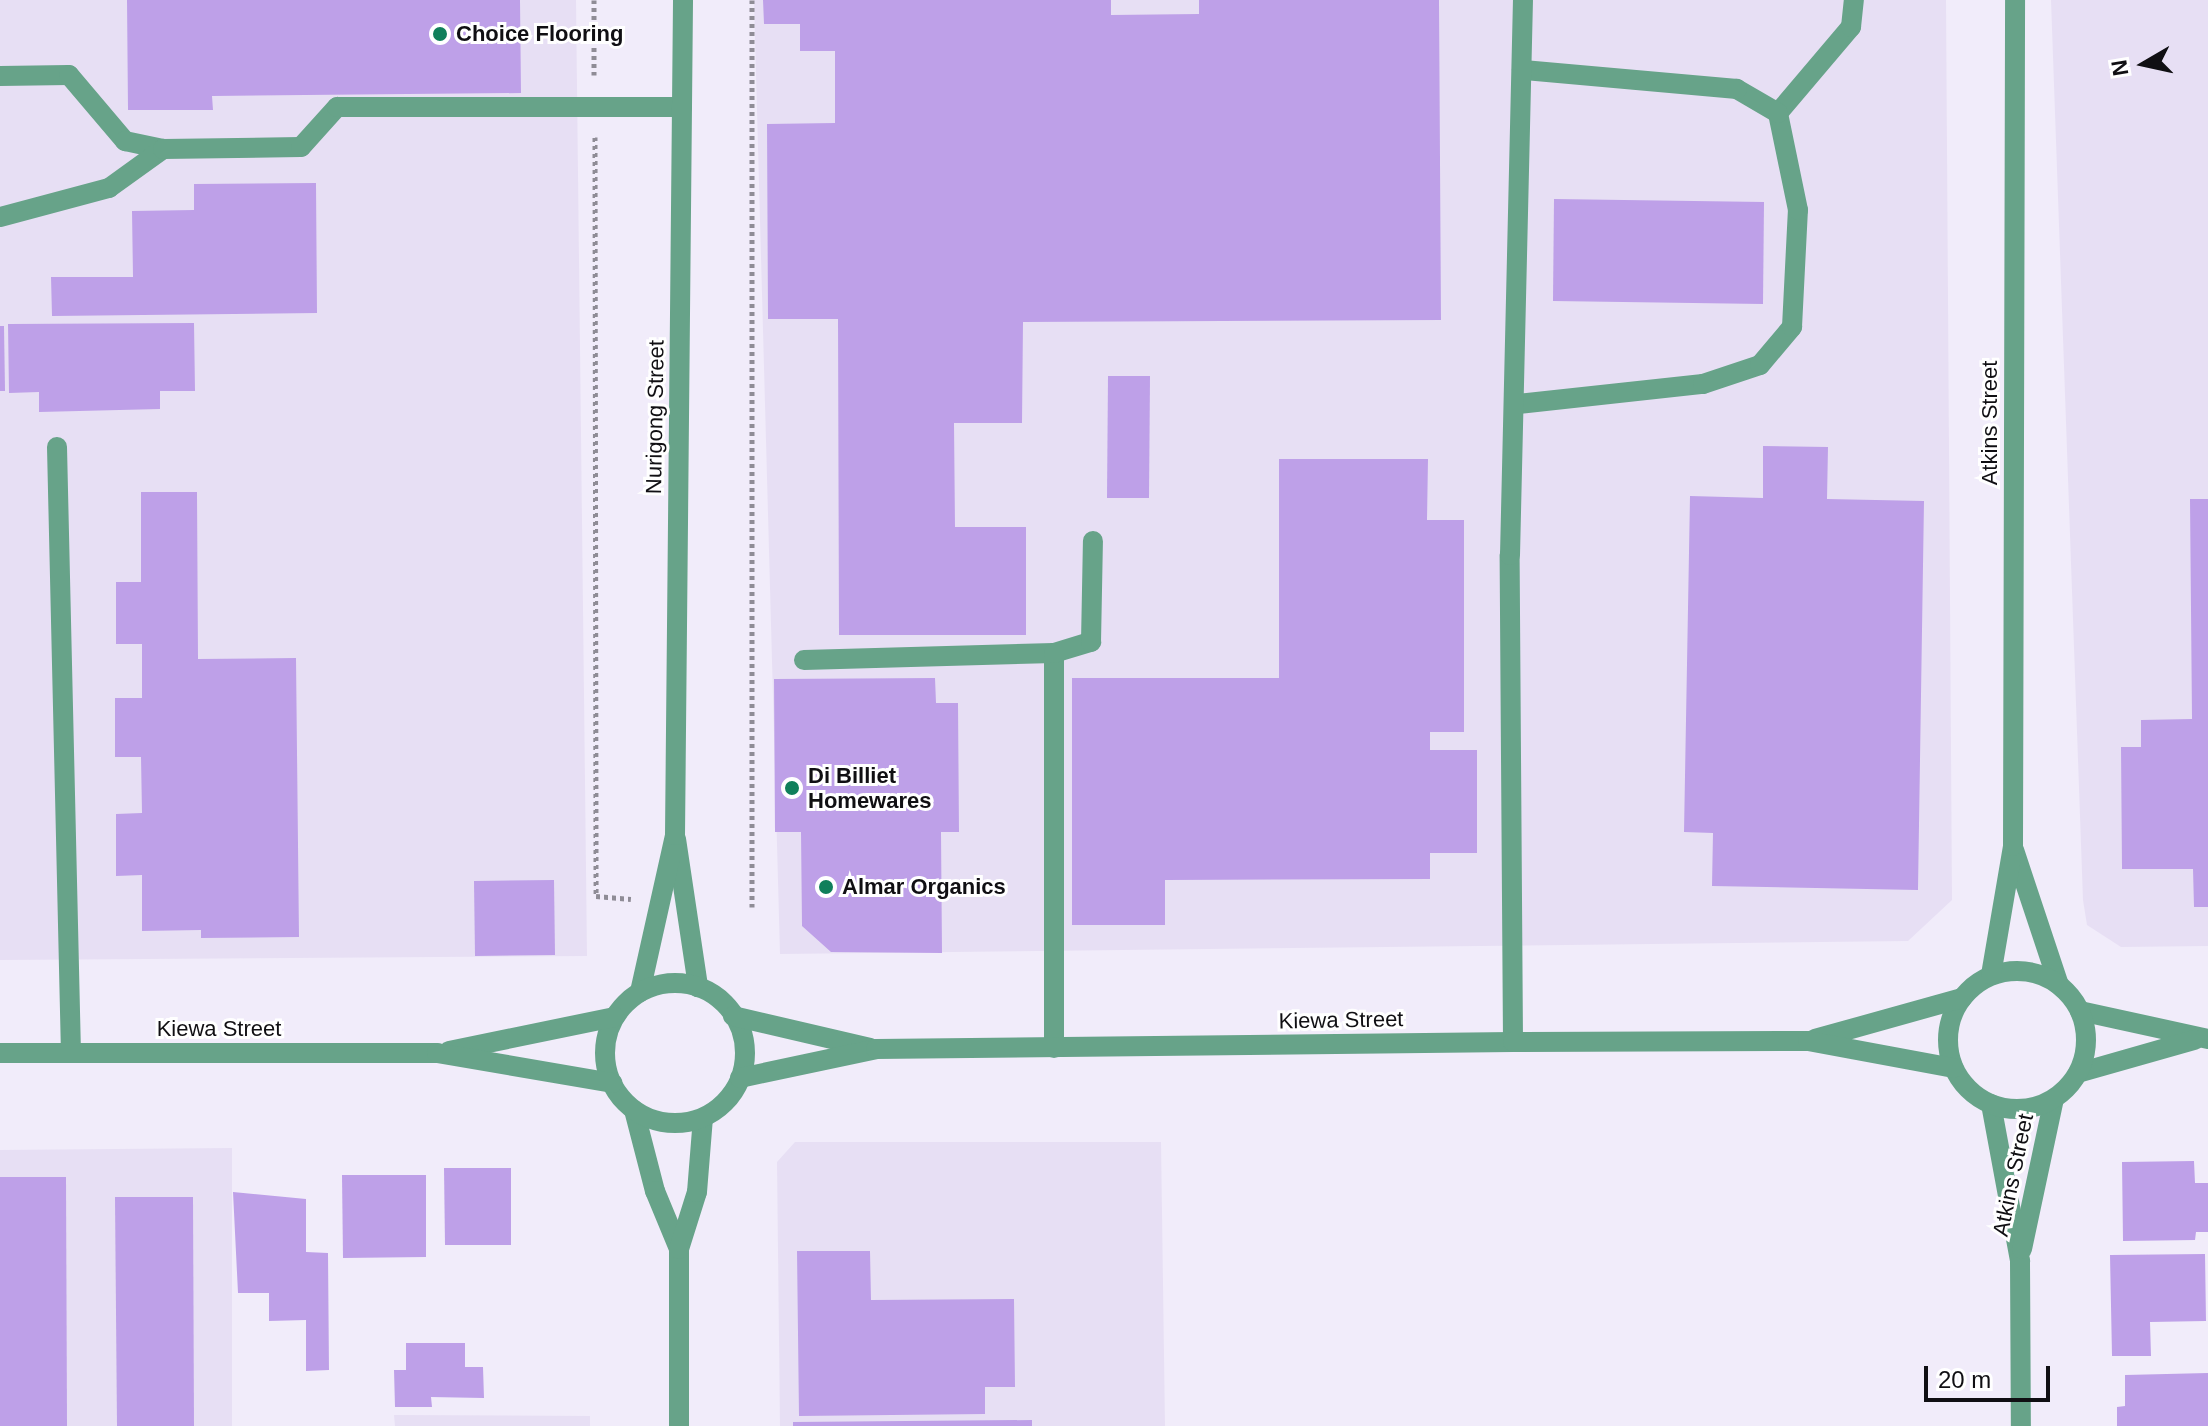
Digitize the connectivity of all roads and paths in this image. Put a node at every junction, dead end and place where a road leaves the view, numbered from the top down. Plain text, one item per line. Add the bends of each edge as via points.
1 (594, 0) edge
2 (683, 0) edge
3 (752, 0) edge
4 (1523, 0) edge
5 (1854, 0) edge
6 (2015, 0) edge
7 (1522, 70) junction
8 (0, 76) edge
9 (595, 107) junction
10 (682, 107) junction
11 (1778, 113) junction
12 (163, 149) junction
13 (0, 217) edge
14 (1518, 404) junction
15 (57, 447) dead end
16 (1093, 541) dead end
17 (1054, 653) junction
18 (804, 660) dead end
19 (675, 835) junction
20 (2013, 846) junction
21 (617, 899) dead end
22 (752, 907) dead end
23 (1991, 975) junction
24 (2059, 985) junction
25 (698, 987) junction
26 (640, 992) junction
27 (1962, 998) junction
28 (2080, 1011) junction
29 (733, 1016) junction
30 (615, 1017) junction
31 (2203, 1039) edge
32 (1808, 1041) junction
33 (1513, 1042) junction
34 (1054, 1048) junction
35 (876, 1049) junction
36 (0, 1053) edge
37 (71, 1053) junction
38 (437, 1053) junction
39 (1954, 1068) junction
40 (2078, 1073) junction
41 (740, 1078) junction
42 (612, 1083) junction
43 (2054, 1099) junction
44 (1991, 1104) junction
45 (634, 1110) junction
46 (703, 1118) junction
47 (679, 1249) junction
48 (2020, 1261) junction
49 (679, 1426) edge
50 (2021, 1426) edge

1 - 9 path
2 - 10 street, Nurigong Street
3 - 22 path
4 - 7 street
5 - 11 street via 1851,27
6 - 20 street, Atkins Street
7 - 11 street via 1737,89
7 - 14 street
8 - 12 street via 69,75 125,141
9 - 10 street
9 - 12 street via 337,107 301,147
9 - 21 path via 596,896
10 - 19 street, Nurigong Street
11 - 14 street via 1798,210 1792,327 1760,365 1703,384
12 - 13 street via 109,188
14 - 33 street via 1510,555
15 - 37 street
16 - 17 street via 1091,642
17 - 18 street
17 - 34 street
19 - 25 street, Nurigong Street
19 - 26 street, Nurigong Street
20 - 23 street, Atkins Street
20 - 24 street, Atkins Street
23 - 24 street via 2026,971
23 - 27 street
24 - 28 street
25 - 26 street via 669,984
25 - 29 street
26 - 30 street
27 - 32 street, Kiewa Street
27 - 39 street via 1948,1032
28 - 31 street
28 - 40 street via 2086,1032
29 - 35 street, Kiewa Street
29 - 41 street via 745,1057
30 - 38 street, Kiewa Street
30 - 42 street via 606,1039
31 - 40 street
32 - 33 street, Kiewa Street
32 - 39 street, Kiewa Street
33 - 34 street, Kiewa Street
34 - 35 street, Kiewa Street
35 - 41 street, Kiewa Street
36 - 37 street, Kiewa Street
37 - 38 street, Kiewa Street
38 - 42 street, Kiewa Street
39 - 44 street
40 - 43 street
41 - 46 street via 725,1101
42 - 45 street
43 - 44 street via 2033,1107
43 - 48 street, Atkins Street
44 - 48 street, Atkins Street
45 - 46 street via 668,1123
45 - 47 street via 655,1191
46 - 47 street via 697,1192
47 - 49 street
48 - 50 street, Atkins Street

